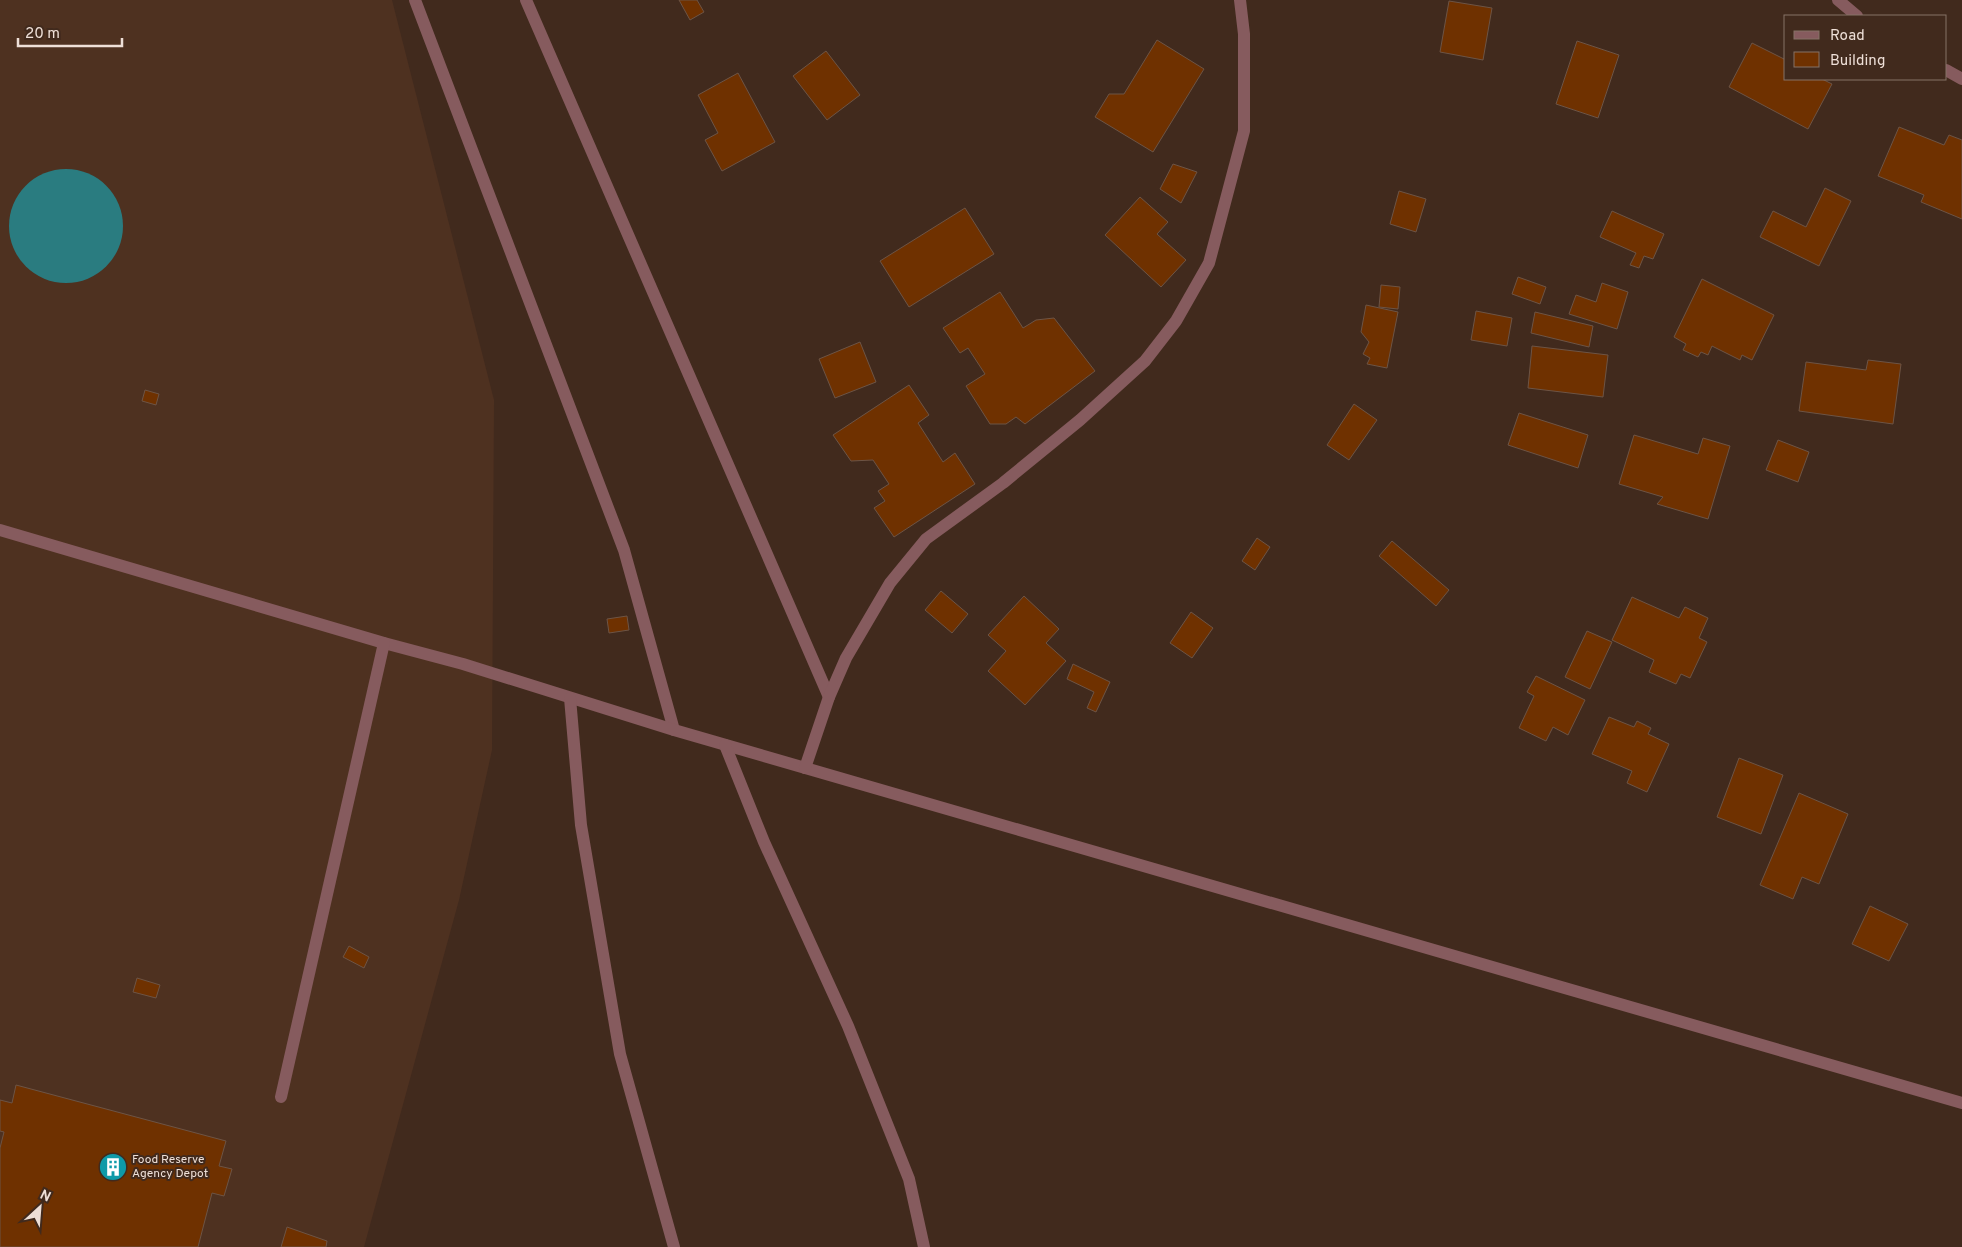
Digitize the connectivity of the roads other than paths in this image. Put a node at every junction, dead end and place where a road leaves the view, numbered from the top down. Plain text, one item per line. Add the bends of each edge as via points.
1 (415, 0) edge
2 (526, 0) edge
3 (1240, 0) edge
4 (1838, 0) edge
5 (1856, 15) edge
6 (1947, 71) edge
7 (1962, 79) edge
8 (0, 530) edge
9 (384, 643) junction
10 (829, 697) junction
11 (570, 698) junction
12 (674, 730) junction
13 (724, 745) junction
14 (805, 768) junction
15 (281, 1097) dead end
16 (1962, 1104) edge
17 (674, 1247) edge
18 (924, 1247) edge

1 - 12 street via 624,550
2 - 10 street
3 - 10 street via 1244,34 1244,131 1208,263 1176,321 1145,361 1080,420 1003,483 926,539 890,583 846,658
4 - 5 street
6 - 7 street
8 - 9 street
9 - 11 street
9 - 15 street
10 - 14 street
11 - 12 street
11 - 17 street via 581,825 620,1054
12 - 13 street
13 - 14 street
13 - 18 street via 764,842 848,1026 909,1179
14 - 16 street

